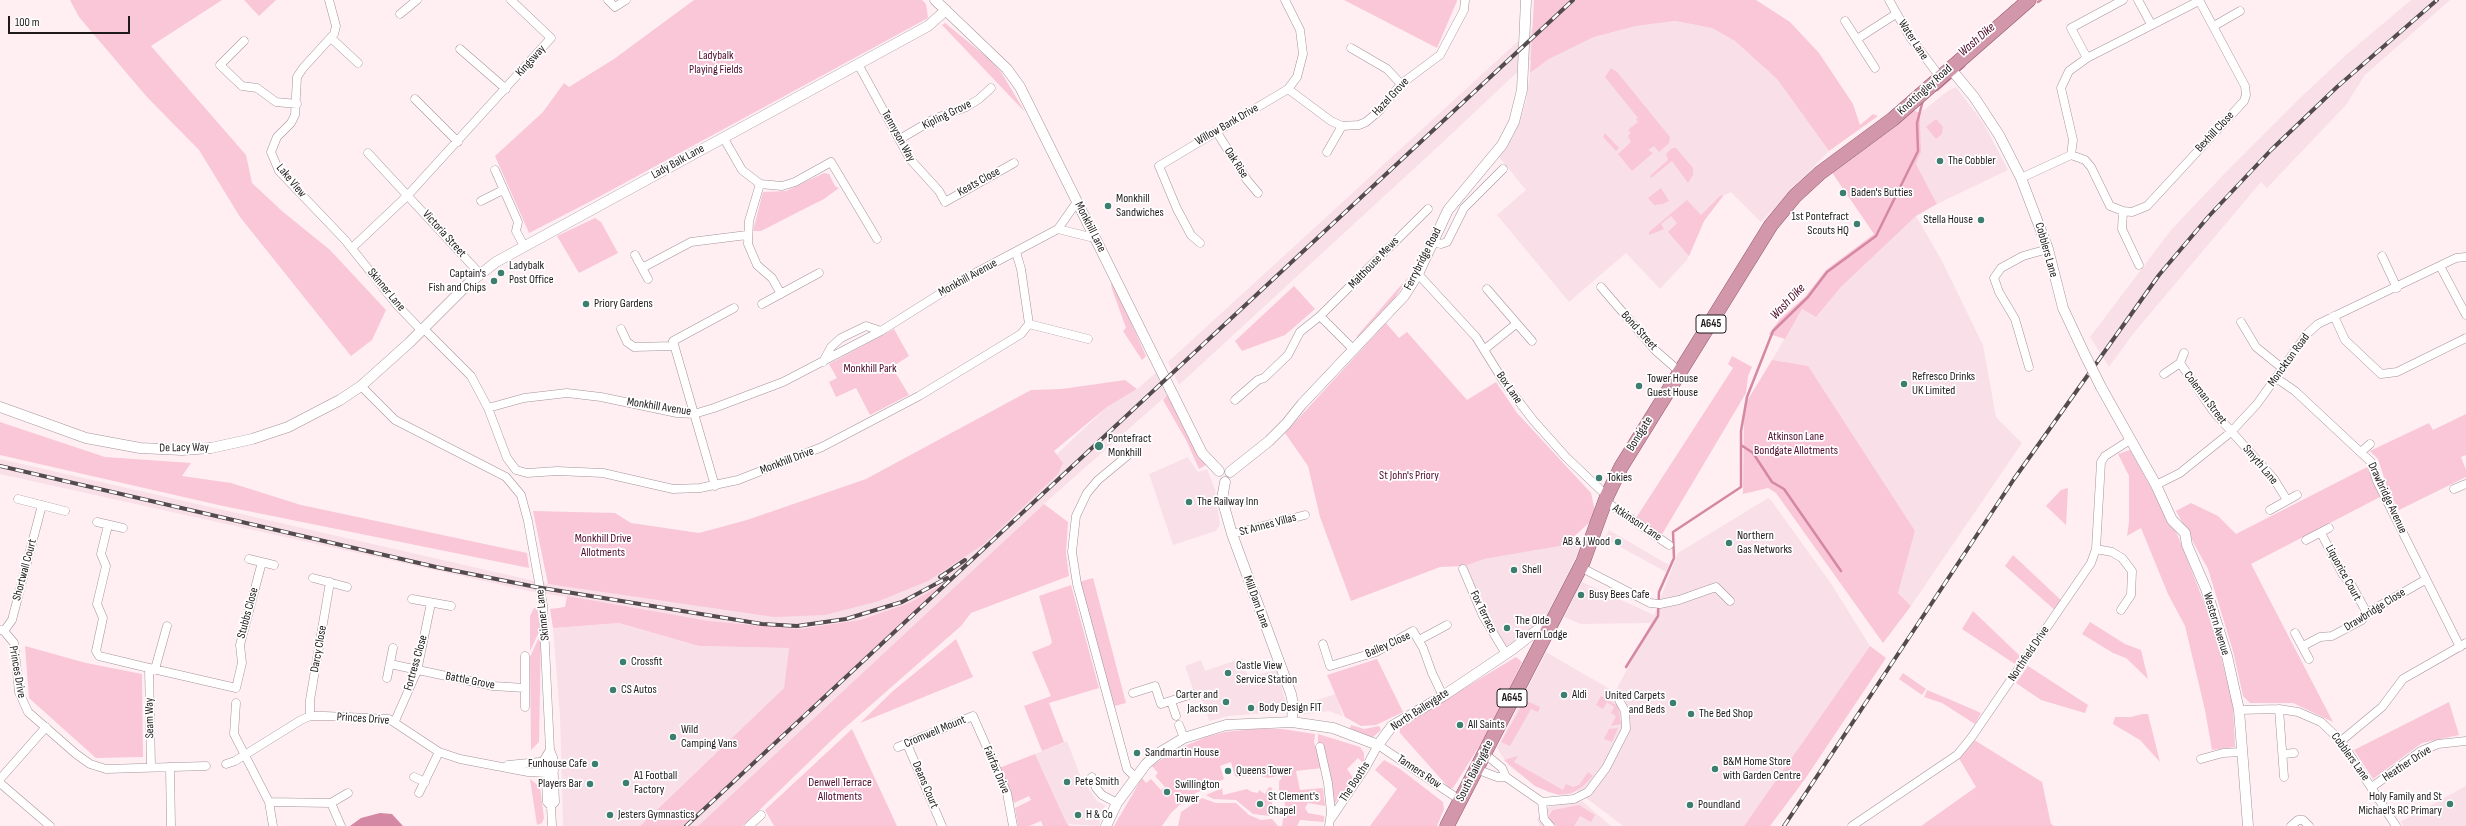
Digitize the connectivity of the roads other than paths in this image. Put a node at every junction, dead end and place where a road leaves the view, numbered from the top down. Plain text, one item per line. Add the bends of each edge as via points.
1 (329, 0) edge
2 (417, 0) edge
3 (511, 0) edge
4 (608, 0) edge
5 (626, 0) edge
6 (935, 0) edge
7 (1285, 0) edge
8 (1465, 0) edge
9 (1889, 0) edge
10 (2029, 0) edge
11 (2123, 0) edge
12 (2138, 0) edge
13 (2199, 0) edge
14 (1524, 1) edge
15 (946, 10) junction
16 (2240, 11) dead end
17 (400, 14) dead end
18 (1896, 14) junction
19 (1845, 21) dead end
20 (2151, 24) junction
21 (2214, 26) junction
22 (331, 38) junction
23 (1857, 39) junction
24 (244, 41) dead end
25 (1351, 48) dead end
26 (460, 49) dead end
27 (2087, 58) junction
28 (358, 63) dead end
29 (858, 64) junction
30 (1875, 68) dead end
31 (1950, 74) junction
32 (1401, 84) junction
33 (991, 88) dead end
34 (506, 89) junction
35 (1288, 89) junction
36 (415, 99) dead end
37 (297, 104) junction
38 (1342, 126) junction
39 (1216, 131) junction
40 (723, 137) junction
41 (900, 139) junction
42 (458, 142) junction
43 (1327, 152) dead end
44 (368, 153) dead end
45 (2071, 155) junction
46 (1836, 160) joint
47 (1014, 163) dead end
48 (495, 170) dead end
49 (1503, 170) dead end
50 (2021, 178) junction
51 (760, 184) junction
52 (504, 190) junction
53 (1258, 193) dead end
54 (408, 195) junction
55 (481, 200) dead end
56 (944, 202) joint
57 (1078, 204) junction
58 (1428, 209) dead end
59 (2123, 211) junction
60 (1058, 229) junction
61 (747, 235) junction
62 (1094, 235) junction
63 (877, 239) dead end
64 (1433, 242) junction
65 (1200, 243) dead end
66 (524, 246) junction
67 (352, 248) junction
68 (2048, 249) junction
69 (1016, 252) junction
70 (635, 255) dead end
71 (2382, 256) dead end
72 (2466, 257) edge
73 (2139, 265) dead end
74 (2440, 266) junction
75 (642, 268) junction
76 (819, 273) dead end
77 (480, 274) junction
78 (1418, 274) junction
79 (648, 279) dead end
80 (1600, 286) dead end
81 (2397, 288) junction
82 (1487, 289) dead end
83 (781, 294) junction
84 (762, 304) dead end
85 (734, 308) dead end
86 (1320, 316) junction
87 (2334, 316) junction
88 (2466, 316) edge
89 (2241, 322) dead end
90 (1029, 324) junction
91 (1516, 324) junction
92 (422, 329) junction
93 (620, 329) dead end
94 (881, 331) junction
95 (2466, 338) edge
96 (1088, 339) dead end
97 (1532, 341) dead end
98 (674, 346) junction
99 (1485, 349) junction
100 (1354, 350) junction
101 (2184, 353) dead end
102 (823, 362) junction
103 (2180, 363) junction
104 (2029, 367) dead end
105 (2282, 368) junction
106 (1680, 372) junction
107 (2164, 374) dead end
108 (2276, 378) junction
109 (361, 386) junction
110 (1235, 400) dead end
111 (0, 407) edge
112 (488, 408) junction
113 (694, 414) junction
114 (2231, 432) junction
115 (2130, 440) junction
116 (2370, 444) dead end
117 (2362, 451) junction
118 (1127, 456) dead end
119 (516, 470) joint
120 (1219, 471) junction
121 (1230, 472) junction
122 (1225, 482) junction
123 (2466, 484) edge
124 (2156, 485) junction
125 (715, 486) junction
126 (2454, 489) dead end
127 (2297, 495) dead end
128 (18, 499) dead end
129 (1606, 499) junction
130 (2287, 500) junction
131 (42, 505) junction
132 (2270, 510) dead end
133 (65, 511) dead end
134 (1305, 515) dead end
135 (97, 522) dead end
136 (108, 525) junction
137 (123, 528) dead end
138 (1232, 534) junction
139 (2306, 540) dead end
140 (1669, 545) dead end
141 (2096, 549) junction
142 (249, 559) dead end
143 (262, 562) junction
144 (274, 565) dead end
145 (1580, 567) junction
146 (1464, 569) dead end
147 (313, 578) dead end
148 (2425, 580) junction
149 (330, 582) junction
150 (347, 587) dead end
151 (412, 599) dead end
152 (1730, 601) dead end
153 (432, 603) junction
154 (451, 606) dead end
155 (2121, 610) dead end
156 (2367, 613) junction
157 (1551, 623) junction
158 (1447, 625) dead end
159 (167, 626) dead end
160 (2, 631) edge
161 (2295, 633) dead end
162 (1419, 640) junction
163 (1323, 644) dead end
164 (2463, 645) edge
165 (2303, 646) junction
166 (393, 648) dead end
167 (1510, 652) junction
168 (1535, 652) junction
169 (525, 656) dead end
170 (2309, 659) dead end
171 (390, 664) junction
172 (152, 669) junction
173 (416, 671) junction
174 (387, 678) dead end
175 (525, 688) junction
176 (1133, 693) dead end
177 (1192, 694) dead end
178 (1443, 696) junction
179 (1171, 701) junction
180 (1620, 702) dead end
181 (236, 703) dead end
182 (525, 707) dead end
183 (2279, 709) junction
184 (2239, 710) junction
185 (310, 716) junction
186 (972, 716) joint
187 (1176, 716) dead end
188 (395, 721) junction
189 (1292, 722) junction
190 (1179, 725) dead end
191 (46, 727) junction
192 (1184, 738) junction
193 (2341, 741) junction
194 (2466, 741) edge
195 (907, 744) junction
196 (1378, 745) junction
197 (898, 747) dead end
198 (1320, 747) dead end
199 (439, 752) junction
200 (2242, 752) junction
201 (1484, 753) junction
202 (2294, 753) dead end
203 (2283, 754) junction
204 (244, 755) junction
205 (2201, 759) dead end
206 (549, 761) junction
207 (226, 764) dead end
208 (501, 765) junction
209 (206, 766) dead end
210 (151, 767) junction
211 (170, 767) junction
212 (1476, 769) junction
213 (550, 771) junction
214 (414, 777) dead end
215 (1092, 777) dead end
216 (1135, 777) junction
217 (1506, 777) junction
218 (2284, 777) dead end
219 (0, 779) edge
220 (425, 782) junction
221 (0, 783) edge
222 (2372, 787) junction
223 (348, 793) dead end
224 (419, 793) dead end
225 (1460, 800) junction
226 (269, 802) junction
227 (1542, 802) junction
228 (331, 803) junction
229 (1117, 803) junction
230 (761, 815) dead end
231 (1330, 822) edge
232 (50, 826) edge
233 (171, 826) edge
234 (273, 826) edge
235 (341, 826) edge
236 (552, 826) edge
237 (749, 826) edge
238 (942, 826) edge
239 (1013, 826) edge
240 (1106, 826) edge
241 (1446, 826) edge
242 (1550, 826) edge
243 (1852, 826) edge
244 (2248, 826) edge
245 (2291, 826) edge
246 (2309, 826) edge
247 (2396, 826) edge

1 - 22 street via 336,26
2 - 17 street
3 - 34 street, Kingsway via 551,38
4 - 5 street via 615,7
6 - 15 street, Monkhill Lane
7 - 35 street, Willow Bank Drive via 1300,30 1303,54 1297,77
8 - 32 street, Hazel Grove via 1464,10 1440,55
9 - 18 street, Water Lane
10 - 31 highway, Knottingley Road / A645
11 - 27 street via 2070,28
12 - 20 street
13 - 20 street, Bexhill Close
13 - 21 street, Bexhill Close
14 - 64 street, Ferrybridge Road via 1524,78 1514,122 1495,156 1467,185 1448,210
15 - 29 street, Lady Balk Lane via 928,26
15 - 57 street, Monkhill Lane via 1007,69 1020,87
16 - 21 street
18 - 23 street
18 - 31 street, Water Lane via 1910,37
19 - 23 street
20 - 27 street, Bexhill Close
21 - 59 street, Bexhill Close via 2245,86 2244,101 2147,206 2132,212
22 - 28 street
22 - 37 street, Lake View via 297,77
23 - 30 street
24 - 37 street via 220,65 242,86 257,88 276,102
25 - 32 street via 1387,69
26 - 34 street
27 - 45 street, Bexhill Close via 2069,71 2061,88 2073,140
29 - 40 street, Lady Balk Lane
29 - 41 street, Tennyson Way
31 - 46 highway, Knottingley Road / A645
31 - 50 street, Cobblers Lane via 1974,97 1999,135
32 - 38 street, Hazel Grove via 1373,117 1359,125
33 - 41 street, Kipling Grove via 966,107 934,119
34 - 42 street, Kingsway
35 - 38 street via 1331,121
35 - 39 street, Willow Bank Drive
36 - 42 street
37 - 67 street, Lake View via 292,123 273,144 271,152 275,166
38 - 43 street
39 - 53 street, Oak Rise
39 - 65 street, Willow Bank Drive via 1159,166 1176,209 1191,236
40 - 51 street via 742,170
40 - 66 street, Lady Balk Lane
41 - 56 street, Tennyson Way via 916,168 939,191
42 - 54 street, Kingsway
44 - 54 street
45 - 50 street
45 - 59 street via 2085,160 2091,167 2106,201 2110,206
46 - 106 highway, Bondgate / A645 via 1795,196 1771,225
47 - 56 street, Keats Close
48 - 52 street
49 - 64 street via 1464,208 1447,242
50 - 68 street, Cobblers Lane
51 - 61 street
51 - 63 street via 782,186 795,182 831,162
52 - 55 street
52 - 66 street via 518,222 516,232
54 - 67 street, Kingsway
54 - 77 street, Victoria Street
57 - 60 street, Monkhill Avenue
57 - 62 street, Monkhill Lane
58 - 86 street, Malthouse Mews
59 - 73 street via 2122,229
60 - 62 street via 1090,237
60 - 69 street, Monkhill Avenue
61 - 75 street via 691,242
61 - 83 street via 757,265 772,278
62 - 120 street, Monkhill Lane via 1202,454
64 - 78 street, Ferrybridge Road
66 - 77 street, Lady Balk Lane
67 - 92 street, Skinner Lane via 397,305
68 - 104 street via 2023,256 2001,268 1994,278 2014,319
68 - 115 street, Cobblers Lane, bridge via 2063,308
69 - 90 street
69 - 94 street, Monkhill Avenue via 969,276
70 - 75 street
71 - 81 street
72 - 74 street, Monckton Road via 2456,258
74 - 81 street, Monckton Road
74 - 88 street
75 - 79 street
76 - 83 street
77 - 92 street, Lady Balk Lane
78 - 99 street, Box Lane
78 - 100 street, Ferrybridge Road via 1404,296
80 - 106 street, Bond Street via 1656,351
81 - 87 street, Monckton Road
82 - 91 street
83 - 84 street
85 - 98 street via 673,341
86 - 100 street
86 - 110 street, Malthouse Mews via 1300,332 1288,355 1279,364
87 - 95 street via 2345,340 2381,374 2397,372
87 - 105 street, Monckton Road via 2318,324 2307,334
89 - 105 street via 2256,347
90 - 96 street
90 - 125 street, Monkhill Drive via 1020,334 919,396 874,420 803,455
91 - 97 street
91 - 99 street
92 - 109 street, De Lacy Way
92 - 112 street, Skinner Lane via 471,376
93 - 98 street via 634,347
94 - 102 street, Monkhill Avenue
94 - 102 street via 866,326 841,338 831,347
98 - 113 street
99 - 129 street, Box Lane via 1504,382 1533,420
100 - 121 street, Ferrybridge Road via 1281,430
101 - 103 street
102 - 113 street, Monkhill Avenue via 766,389
103 - 107 street
103 - 114 street, Coleman Street
105 - 108 street, Monckton Road
106 - 129 highway, Bondgate / A645 via 1637,438
108 - 114 street, Monckton Road
108 - 117 street, Drawbridge Avenue
109 - 111 street, De Lacy Way via 340,400 282,429 231,444 189,449 140,448 105,443
109 - 206 street, Skinner Lane via 395,420 495,471 513,484 521,495 544,605
112 - 113 street, Monkhill Avenue via 524,398 567,392
112 - 119 street, Skinner Lane via 506,458
113 - 125 street
114 - 124 street, Monckton Road via 2180,473
114 - 130 street, Smyth Lane via 2274,479
115 - 124 street, Western Avenue
115 - 141 street, Northfield Drive via 2100,462
116 - 117 street
117 - 148 street, Drawbridge Avenue via 2371,462 2377,481 2424,573
118 - 216 street via 1098,480 1081,503 1073,528 1074,571 1127,769
119 - 125 street, Monkhill Drive via 527,473 603,473 673,489
120 - 121 street via 1225,469
120 - 122 street via 1218,478
121 - 122 street via 1230,479
122 - 138 street, Mill Dam Lane via 1222,499
123 - 126 street
124 - 184 street, Western Avenue via 2172,520 2184,533 2206,589 2227,656
127 - 130 street
128 - 131 street
129 - 140 street, Atkinson Lane
129 - 145 highway, Bondgate / A645
130 - 132 street
131 - 133 street
131 - 160 street, Shortwall Court via 12,620
134 - 138 street, St Annes Villas
135 - 136 street
136 - 137 street
136 - 172 street via 101,554 106,566 97,604 103,618 96,651 99,656
138 - 189 street, Mill Dam Lane via 1291,694 1294,704
139 - 156 street, Liquorice Court via 2325,530 2343,575
141 - 155 street via 2112,552 2122,558 2132,571 2131,595
141 - 243 street, Northfield Drive via 2083,576 1957,755
142 - 143 street
143 - 144 street
143 - 172 street, Stubbs Close via 240,645 242,664 236,688
145 - 152 street via 1645,601 1660,604 1716,587
145 - 157 highway, Bondgate / A645
146 - 167 street, Fox Terrace via 1483,616
147 - 149 street
148 - 156 street, Drawbridge Close
148 - 164 street, Drawbridge Avenue
149 - 150 street
149 - 185 street, Darcy Close via 310,700
151 - 153 street
153 - 154 street
153 - 173 street, Fortress Close
156 - 165 street, Drawbridge Close via 2362,620 2332,636 2320,637
157 - 167 street, North Baileygate via 1536,631
157 - 168 highway, Bondgate / A645
158 - 162 street, Bailey Close
159 - 172 street, Seam Way
160 - 191 street, Princes Drive via 14,643 19,692 23,703 28,712
161 - 165 street
162 - 163 street, Bailey Close via 1413,631 1376,652 1330,666
162 - 178 street, Bailey Close
164 - 193 street via 2403,679 2382,707
165 - 170 street
166 - 171 street
167 - 168 street via 1521,647
167 - 178 street, North Baileygate
168 - 201 highway, South Baileygate / A645
169 - 175 street
171 - 173 street, Battle Grove
171 - 174 street
172 - 210 street, Seam Way
173 - 175 street, Battle Grove via 493,686
173 - 188 street, Fortress Close
175 - 182 street
176 - 179 street via 1155,686 1162,704
177 - 179 street
178 - 196 street, North Baileygate via 1392,726
179 - 187 street
180 - 227 street via 1625,711 1626,727 1606,768 1588,792 1574,799
181 - 204 street via 234,734
183 - 184 street, Cobblers Lane
183 - 193 street, Cobblers Lane via 2309,715 2321,722
183 - 203 street
184 - 200 street, Western Avenue
185 - 188 street, Princes Drive
185 - 204 street, Princes Drive
186 - 195 street, Cromwell Mount
186 - 239 street, Fairfax Drive via 1007,793
188 - 199 street, Princes Drive
189 - 192 street via 1226,725
189 - 196 street via 1333,728
190 - 192 street
191 - 210 street, Princes Drive via 90,764 106,769
191 - 219 street
192 - 216 street via 1159,753
193 - 222 street, Cobblers Lane
194 - 222 street, Heather Drive via 2438,744 2421,751
195 - 197 street, Cromwell Mount
195 - 238 street, Deans Court
196 - 225 street, Tanners Row
196 - 231 street, The Booths
198 - 231 street via 1328,783
199 - 208 street, Princes Drive via 460,759
199 - 220 street
200 - 205 street via 2223,753
200 - 244 street, Western Avenue
201 - 212 highway, South Baileygate / A645
201 - 217 street via 1502,768
202 - 203 street
203 - 218 street
204 - 207 street, Princes Drive
204 - 226 street
206 - 208 street, Princes Drive
206 - 213 street, Skinner Lane
208 - 213 street, Princes Drive
209 - 211 street, Princes Drive
210 - 211 street, Princes Drive
211 - 233 street
212 - 217 street via 1497,777
212 - 225 highway, South Baileygate / A645
213 - 236 street, Skinner Lane via 555,802 551,806
214 - 220 street
215 - 229 street via 1102,795
216 - 229 street
217 - 227 street
220 - 224 street
221 - 232 street
222 - 247 street, Cobblers Lane
223 - 228 street
225 - 241 highway, South Baileygate / A645
226 - 228 street
226 - 234 street
227 - 242 street via 1544,819
228 - 235 street
229 - 240 street
230 - 237 street
245 - 246 street via 2298,820 2303,820

